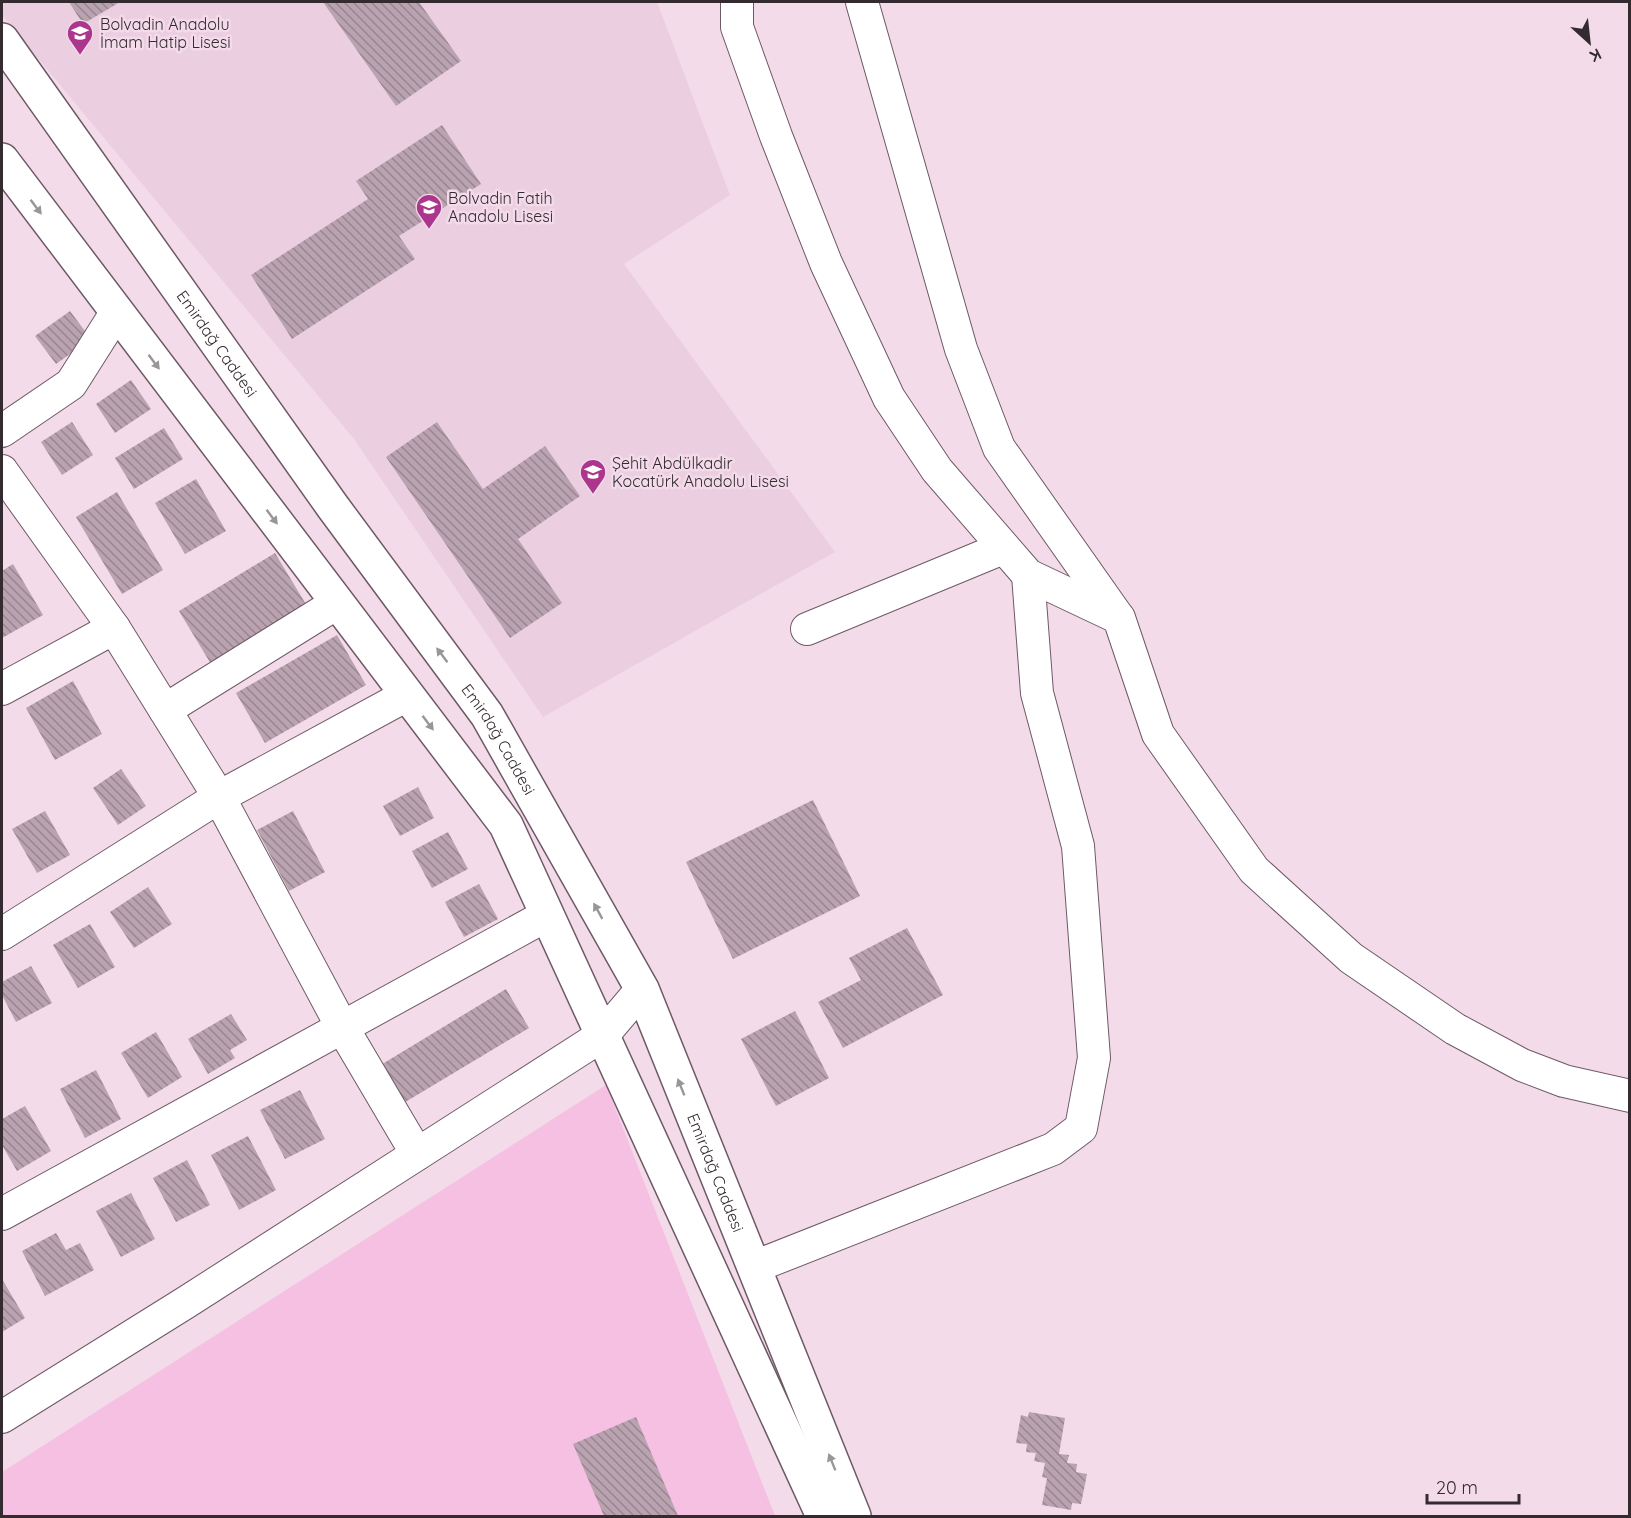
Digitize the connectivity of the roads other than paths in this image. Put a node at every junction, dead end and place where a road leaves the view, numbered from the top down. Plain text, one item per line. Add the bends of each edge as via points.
1 (737, 2) edge
2 (862, 2) edge
3 (2, 40) edge
4 (4, 168) edge
5 (116, 313) junction
6 (2, 431) edge
7 (2, 471) edge
8 (1003, 548) junction
9 (1028, 575) junction
10 (337, 603) junction
11 (1119, 618) junction
12 (114, 627) junction
13 (807, 629) dead end
14 (2, 689) edge
15 (407, 695) junction
16 (165, 710) junction
17 (219, 797) junction
18 (547, 915) junction
19 (2, 934) edge
20 (642, 989) junction
21 (342, 1027) junction
22 (603, 1035) junction
23 (1629, 1096) edge
24 (417, 1154) junction
25 (2, 1214) edge
26 (754, 1267) junction
27 (2, 1417) edge
28 (823, 1516) edge
29 (854, 1516) edge

1 - 8 street via 737,27 776,136 826,262 890,398 937,470
2 - 11 street via 961,349 999,448
20 -> 3 main road, Emirdağ Caddesi via 487,715 333,507
4 -> 5 main road
5 - 6 street via 71,384
5 -> 10 main road
7 - 12 street
8 - 9 street
8 - 13 street
9 - 11 street
9 - 26 street via 1037,693 1078,846 1094,1058 1081,1128 1053,1149
10 - 15 main road
10 - 16 street
11 - 23 street via 1158,734 1254,870 1351,958 1455,1029 1522,1065 1564,1081
12 - 14 street
12 - 16 street
15 - 17 street
15 -> 18 main road via 506,825
16 - 17 street
17 - 19 street
17 - 21 street
18 - 21 street
18 - 22 main road
20 - 22 street
26 -> 20 main road, Emirdağ Caddesi
21 - 24 street
21 - 25 street
22 - 24 street
22 - 28 main road
24 - 27 street
29 -> 26 main road, Emirdağ Caddesi

